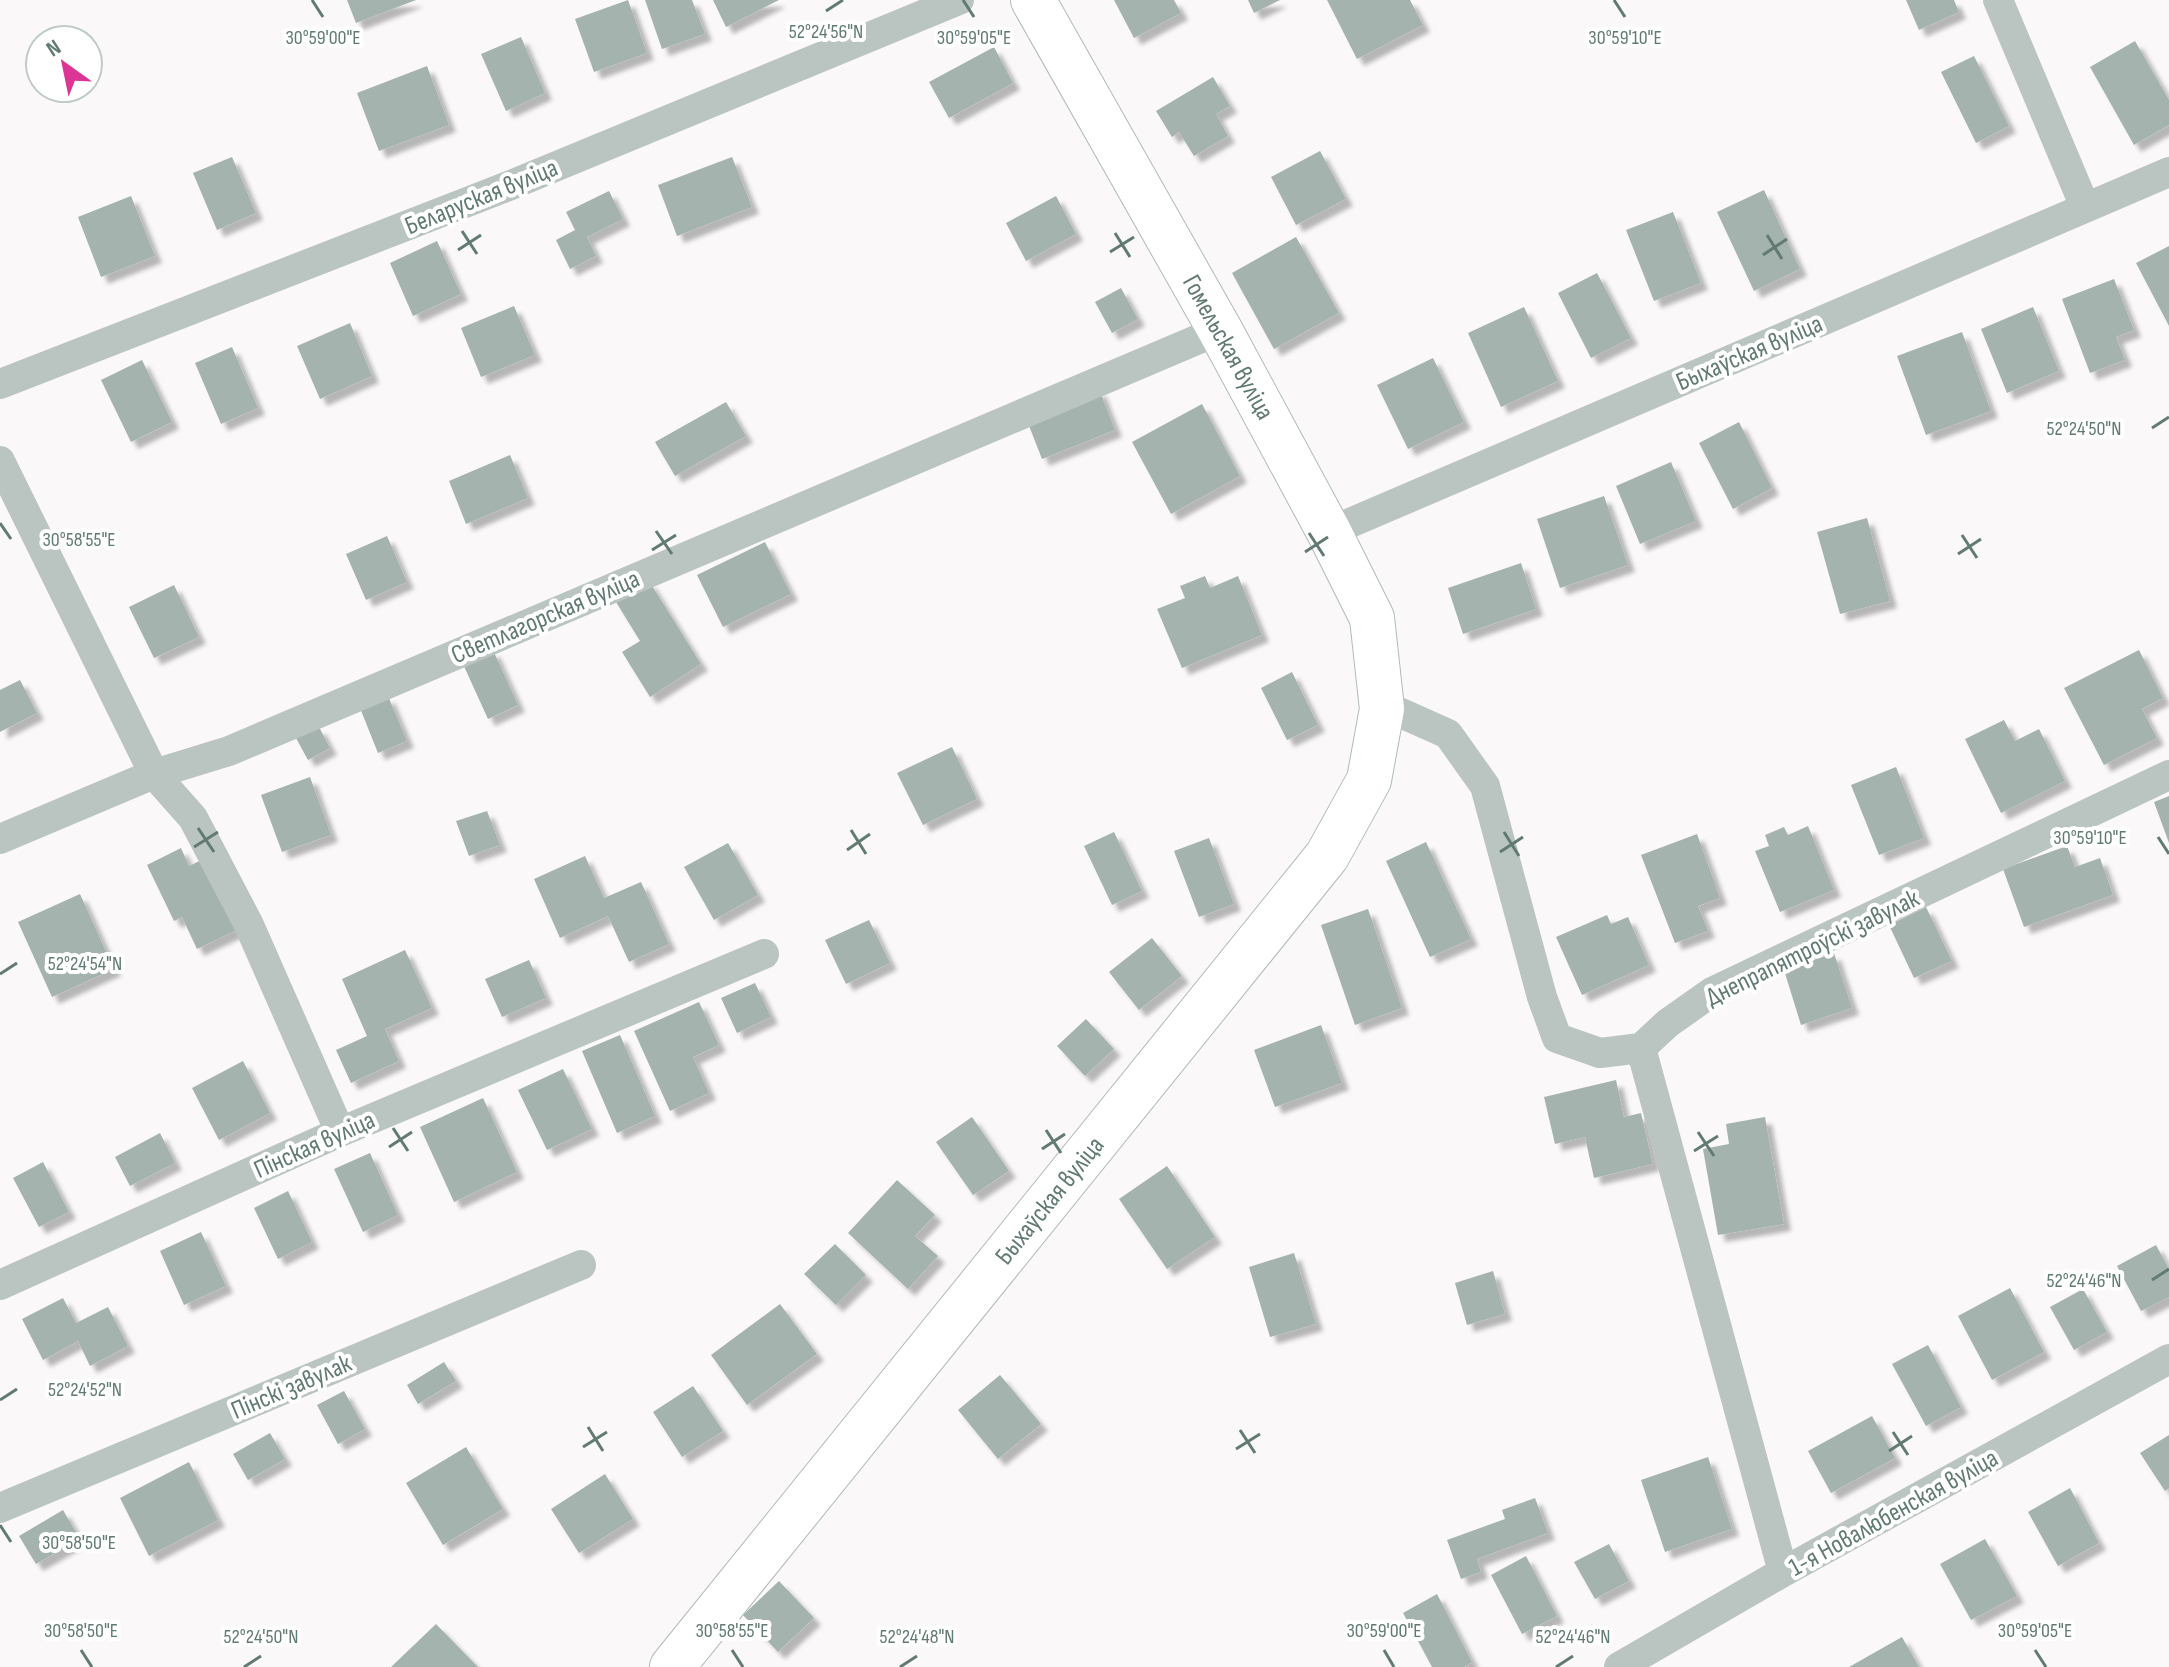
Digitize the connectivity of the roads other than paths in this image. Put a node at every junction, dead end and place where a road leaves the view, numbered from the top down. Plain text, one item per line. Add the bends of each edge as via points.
1 (959, 0) edge
2 (1033, 0) edge
3 (1998, 0) edge
4 (2169, 172) edge
5 (2085, 207) junction
6 (1220, 330) junction
7 (0, 384) edge
8 (0, 461) edge
9 (1329, 532) junction
10 (1383, 707) junction
11 (154, 774) junction
12 (2169, 775) edge
13 (0, 839) edge
14 (764, 954) dead end
15 (1641, 1048) junction
16 (340, 1132) junction
17 (581, 1265) dead end
18 (0, 1285) edge
19 (2169, 1359) edge
20 (0, 1508) edge
21 (1783, 1572) junction
22 (672, 1667) edge
23 (1619, 1667) edge

1 - 7 street, Беларуская вуліца via 511,185
2 - 6 main road, Гомельская вуліца
3 - 5 street
4 - 5 street, Быхаўская вуліца
5 - 9 street, Быхаўская вуліца
6 - 9 main road, Гомельская вуліца
6 - 11 street, Светлагорская вуліца via 229,751
8 - 11 street
9 - 10 main road, Гомельская вуліца via 1372,618
10 - 15 street via 1448,734 1485,786 1557,1038 1600,1053
10 - 22 main road, Быхаўская вуліца via 1369,780 1327,856
11 - 13 street, Светлагорская вуліца
11 - 16 street via 193,818 249,925
12 - 15 street, Днепрапятроўскі завулак via 1712,992
14 - 16 street, Пінская вуліца
15 - 21 street
16 - 18 street, Пінская вуліца
17 - 20 street, Пінскі завулак
19 - 21 street, 1-я Новалюбенская вуліца
21 - 23 street, 1-я Новалюбенская вуліца

